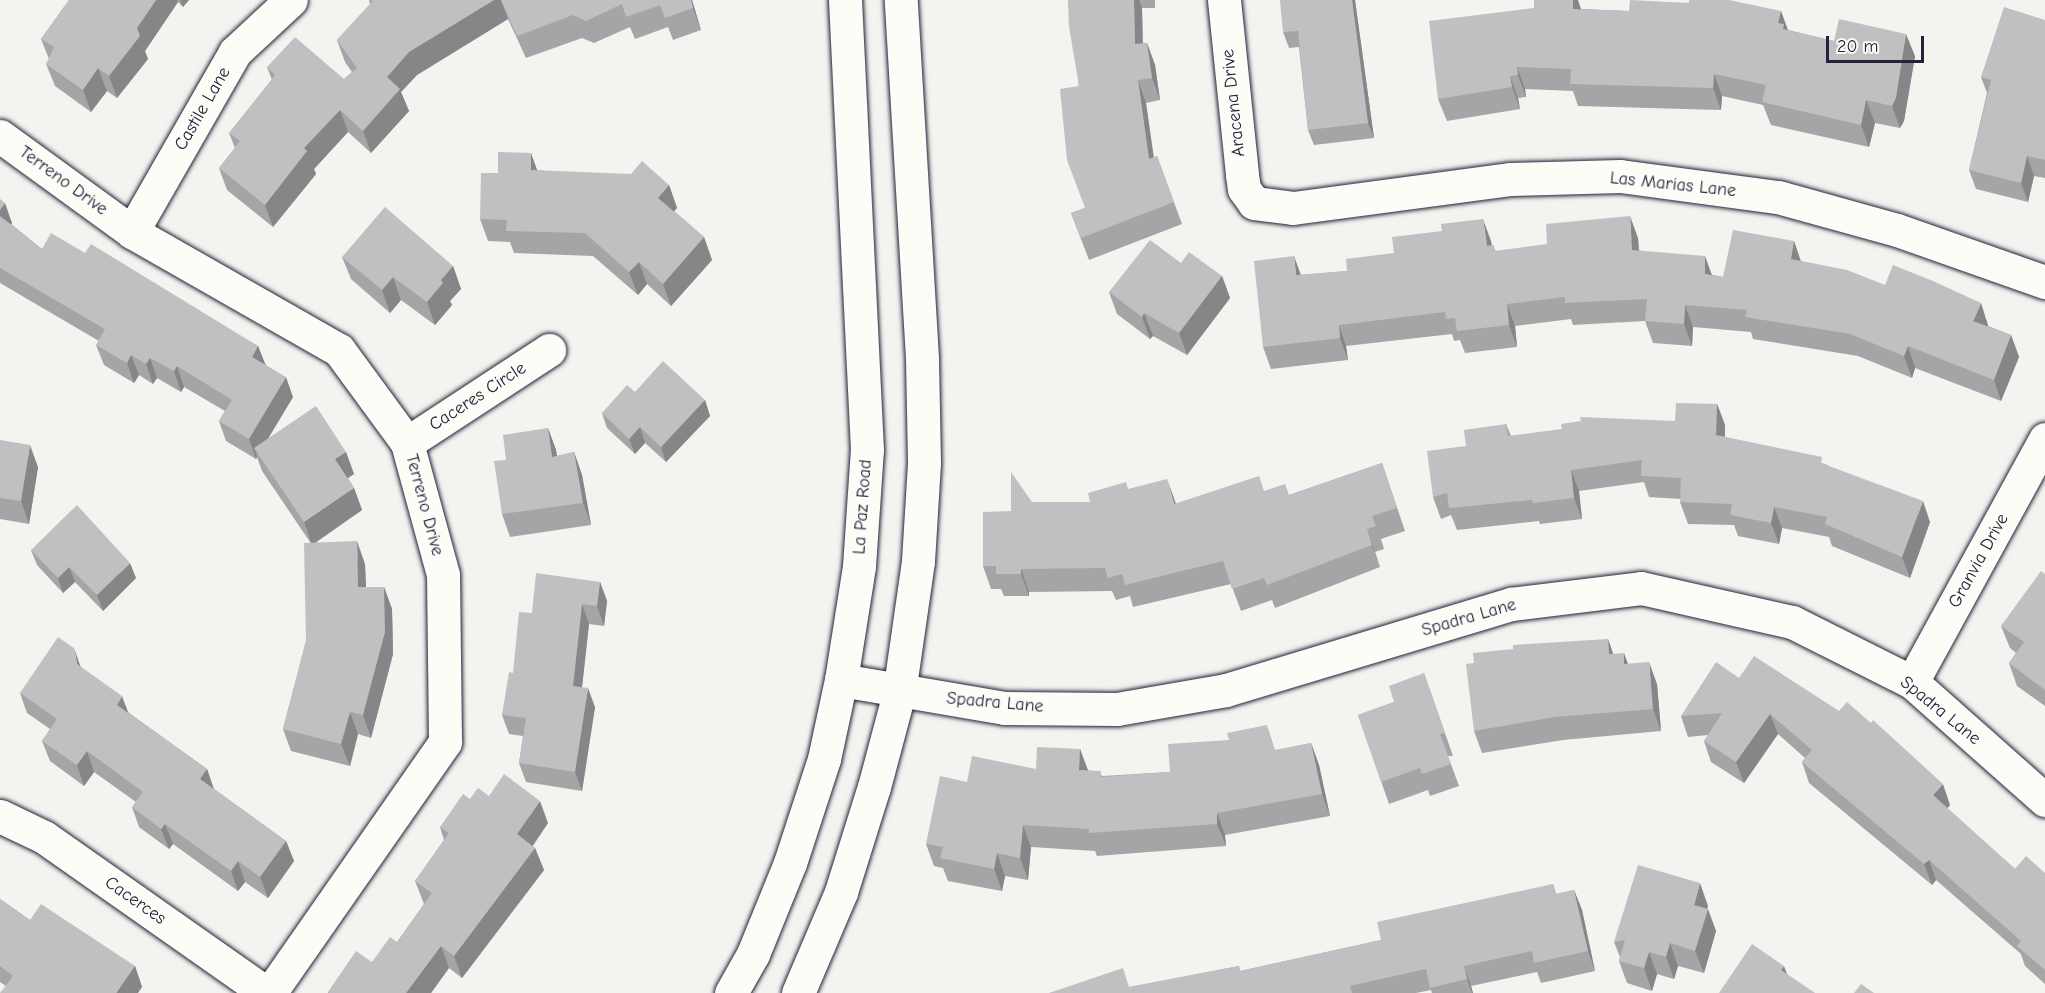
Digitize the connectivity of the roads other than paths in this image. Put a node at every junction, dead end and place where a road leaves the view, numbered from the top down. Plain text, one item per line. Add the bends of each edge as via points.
1 (291, 0) edge
2 (845, 0) edge
3 (901, 0) edge
4 (1224, 0) edge
5 (0, 136) edge
6 (1254, 203) joint
7 (132, 232) junction
8 (2045, 282) edge
9 (549, 350) dead end
10 (2045, 439) edge
11 (407, 443) junction
12 (841, 680) junction
13 (1912, 682) junction
14 (899, 693) junction
15 (2045, 800) edge
16 (0, 816) edge
17 (268, 993) edge
18 (731, 993) edge
19 (798, 993) edge

1 - 7 street, Castile Lane via 236,52
2 - 12 street, La Paz Road via 867,450 859,566
3 - 14 street via 924,463 918,561
4 - 6 street, Aracena Drive via 1244,189
5 - 7 street, Terreno Drive
6 - 8 street, Las Marias Lane via 1293,208 1511,179 1620,176 1778,198 1897,230
7 - 11 street, Terreno Drive via 339,350
9 - 11 street, Caceres Circle
10 - 13 street, Granvia Drive
11 - 17 street, Terreno Drive via 443,575 445,742
12 - 14 street, Spadra Lane
12 - 18 street, La Paz Road via 824,759 790,863 753,954
13 - 14 street, Spadra Lane via 1792,622 1641,588 1511,604 1226,690 1117,709 1005,708
13 - 15 street, Spadra Lane
14 - 19 street via 841,892
16 - 17 street, Cacerces via 44,837

